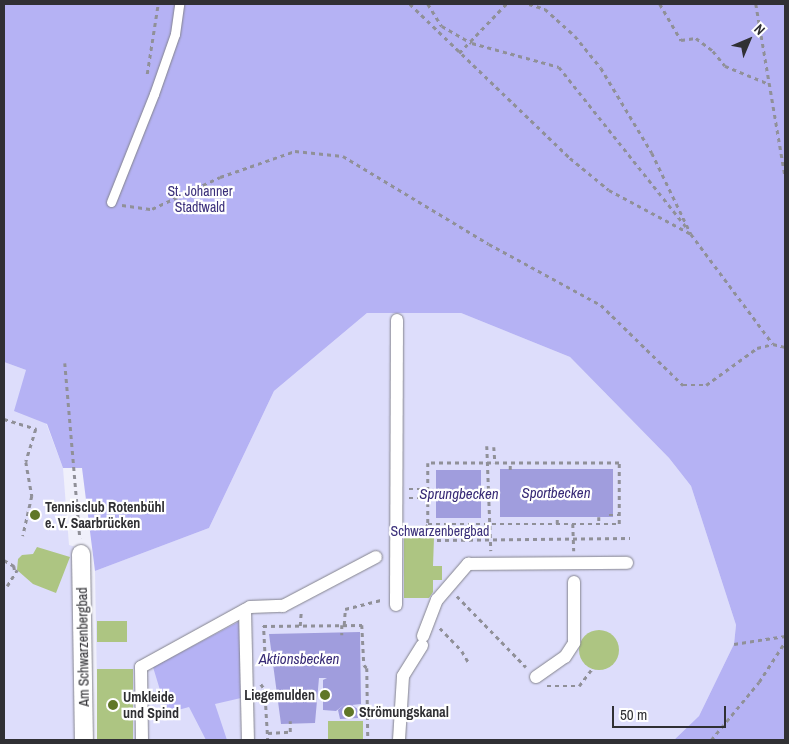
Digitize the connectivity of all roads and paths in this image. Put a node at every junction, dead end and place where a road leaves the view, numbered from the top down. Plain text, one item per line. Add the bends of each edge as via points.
1 (158, 4) edge
2 (179, 4) edge
3 (410, 4) edge
4 (428, 4) edge
5 (506, 4) edge
6 (528, 4) edge
7 (660, 4) edge
8 (756, 4) edge
9 (470, 42) junction
10 (459, 53) junction
11 (769, 84) junction
12 (154, 94) junction
13 (785, 176) edge
14 (111, 202) joint
15 (691, 234) junction
16 (397, 320) dead end
17 (773, 344) junction
18 (785, 347) edge
19 (65, 363) dead end
20 (4, 419) edge
21 (487, 446) dead end
22 (494, 447) dead end
23 (487, 463) junction
24 (494, 463) junction
25 (510, 463) junction
26 (556, 463) junction
27 (604, 463) junction
28 (604, 469) dead end
29 (510, 470) dead end
30 (556, 470) dead end
31 (408, 489) dead end
32 (428, 489) junction
33 (408, 498) dead end
34 (428, 498) junction
35 (609, 515) dead end
36 (619, 515) junction
37 (510, 517) dead end
38 (557, 517) dead end
39 (599, 517) dead end
40 (428, 524) junction
41 (491, 524) junction
42 (510, 524) junction
43 (557, 524) junction
44 (573, 524) junction
45 (600, 524) junction
46 (398, 528) junction
47 (23, 536) dead end
48 (630, 538) dead end
49 (437, 540) dead end
50 (491, 540) junction
51 (574, 540) junction
52 (81, 554) joint
53 (376, 557) dead end
54 (4, 561) edge
55 (627, 564) dead end
56 (574, 582) dead end
57 (7, 586) dead end
58 (448, 588) junction
59 (396, 605) dead end
60 (245, 610) junction
61 (301, 610) dead end
62 (343, 613) dead end
63 (430, 618) junction
64 (291, 619) dead end
65 (343, 625) junction
66 (291, 626) junction
67 (300, 626) junction
68 (342, 635) dead end
69 (785, 636) edge
70 (785, 642) edge
71 (734, 644) dead end
72 (469, 664) dead end
73 (259, 668) dead end
74 (592, 669) dead end
75 (539, 680) junction
76 (259, 681) dead end
77 (290, 721) dead end
78 (268, 733) junction
79 (84, 740) edge
80 (142, 740) edge
81 (248, 740) edge
82 (268, 740) edge
83 (368, 740) edge
84 (399, 740) edge
85 (712, 740) edge

1 - 12 path via 147,70
2 - 12 lane via 174,34
3 - 10 path
4 - 9 path via 442,26
5 - 9 path
6 - 15 path via 545,10 575,36 601,68 652,153
7 - 11 path via 681,40 696,38 725,66
8 - 11 path
9 - 10 path
9 - 15 path via 559,67
10 - 15 path via 609,190
11 - 13 path
12 - 14 lane
14 - 17 path via 152,209 220,177 295,151 343,156 488,244 601,304 682,385 706,385 746,355
15 - 17 path
16 - 46 street
17 - 18 path
19 - 52 path
20 - 47 path via 36,429 26,462 32,496
21 - 23 path
22 - 24 path
23 - 24 path
23 - 32 path via 428,463
23 - 41 path
24 - 25 path
25 - 26 path
25 - 29 path
26 - 27 path
26 - 30 path
27 - 28 path
27 - 36 path via 619,463
31 - 32 path
32 - 34 path
33 - 34 path
34 - 40 path
35 - 36 path
36 - 45 path via 620,524
37 - 42 path
38 - 43 path
39 - 45 path
40 - 41 path
40 - 46 path via 425,528
41 - 42 path
41 - 50 path
42 - 43 path
43 - 44 path
44 - 45 path
44 - 51 path
46 - 59 street
48 - 51 path
49 - 50 path
50 - 51 path
52 - 79 street, Am Schwarzenbergbad
53 - 60 street via 283,606
54 - 57 path via 14,566 16,571
55 - 58 street via 468,564
56 - 75 street via 574,643 566,657
58 - 63 street via 437,600
58 - 75 path
60 - 80 street via 141,667
60 - 81 street
61 - 67 path
62 - 65 path
63 - 72 path via 462,651
63 - 84 street via 423,641 403,676
64 - 66 path
65 - 67 path
65 - 68 path
65 - 83 path via 362,625 367,668
66 - 67 path
66 - 73 path via 263,626 264,659
69 - 71 path
70 - 85 path via 760,682
74 - 75 path via 579,686 570,688
76 - 78 path via 265,690
77 - 78 path via 290,732
78 - 82 path

